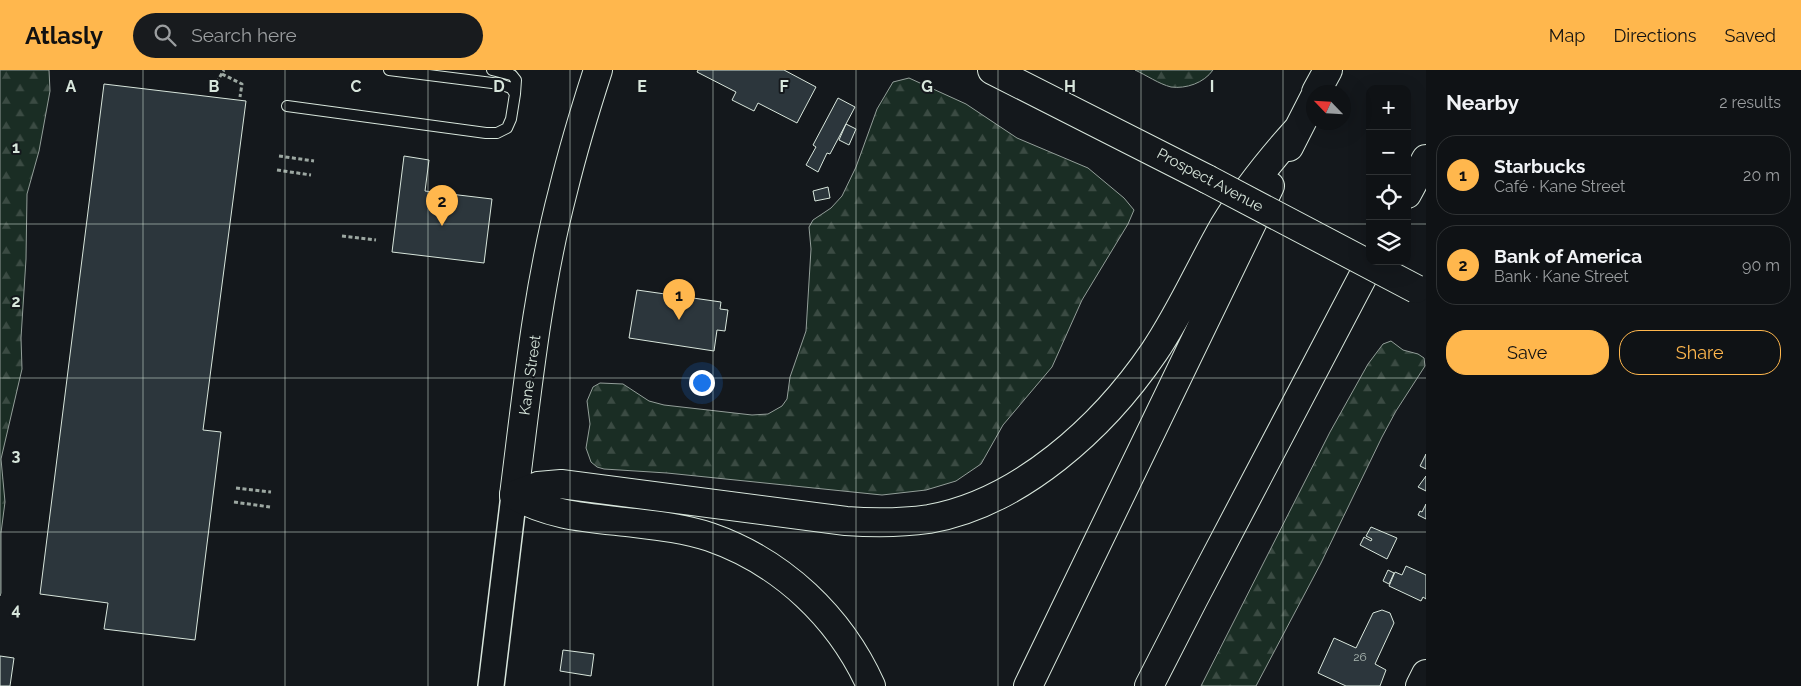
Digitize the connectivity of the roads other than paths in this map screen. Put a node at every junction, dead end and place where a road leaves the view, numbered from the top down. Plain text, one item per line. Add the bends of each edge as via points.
1 (389, 70) edge
2 (492, 70) edge
3 (598, 70) edge
4 (992, 70) edge
5 (1328, 70) edge
6 (1320, 85) edge
7 (515, 94) junction
8 (287, 106) dead end
9 (1306, 113) edge
10 (1297, 130) junction
11 (1426, 158) edge
12 (1411, 186) edge
13 (1369, 265) edge
14 (1421, 291) edge
15 (514, 495) junction
16 (1426, 674) edge
17 (491, 686) edge
18 (871, 686) edge
19 (1028, 686) edge
20 (1149, 686) edge
21 (1420, 686) edge

1 - 7 lane via 500,84 511,88
2 - 7 lane via 512,75 516,80
3 - 15 main road, Kane Street via 562,191 551,246 537,321
4 - 14 main road, Prospect Avenue, bridge
5 - 6 main road
7 - 8 lane via 507,128 497,133
9 - 10 main road
10 - 15 main road via 1237,205 1165,334 1121,395 1057,456 996,496 942,516 881,523 561,484 538,486
10 - 19 main road
11 - 12 main road
13 - 20 main road
15 - 17 street, Kane Street
15 - 18 main road via 555,513 693,532 751,555 790,582 830,620 860,663
16 - 21 main road

